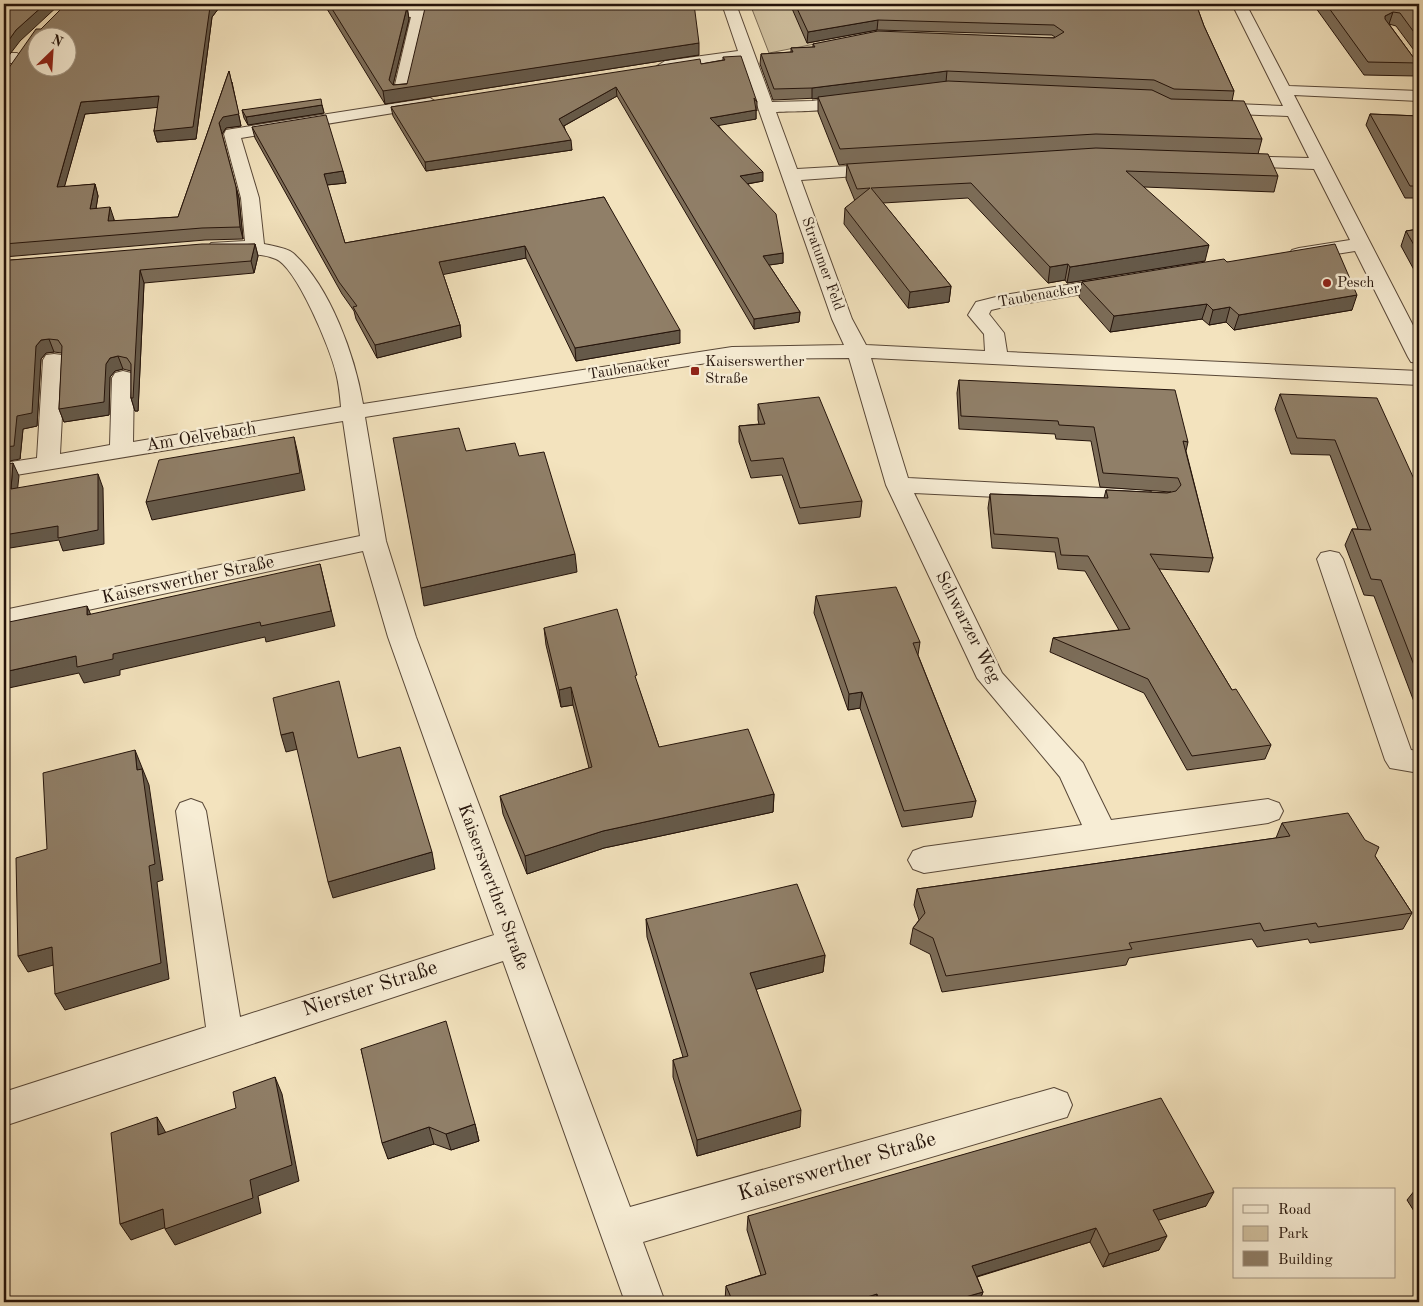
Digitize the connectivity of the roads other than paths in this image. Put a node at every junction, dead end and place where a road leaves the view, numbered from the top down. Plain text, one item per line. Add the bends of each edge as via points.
1 (374, 4) edge
2 (456, 4) edge
3 (729, 4) edge
4 (1239, 4) edge
5 (419, 12) junction
6 (753, 57) junction
7 (646, 69) edge
8 (1281, 90) junction
9 (401, 93) edge
10 (1419, 96) edge
11 (870, 99) edge
12 (449, 100) edge
13 (766, 107) junction
14 (1197, 108) edge
15 (1294, 111) junction
16 (1213, 161) edge
17 (1322, 164) junction
18 (898, 168) edge
19 (790, 175) junction
20 (1362, 244) junction
21 (255, 247) junction
22 (196, 248) edge
23 (1285, 256) edge
24 (1140, 279) edge
25 (858, 352) junction
26 (1419, 357) edge
27 (997, 358) junction
28 (54, 360) dead end
29 (123, 378) dead end
30 (1419, 378) edge
31 (354, 412) junction
32 (121, 451) junction
33 (48, 463) junction
34 (4, 470) edge
35 (898, 485) junction
36 (1164, 498) edge
37 (373, 541) junction
38 (1330, 559) dead end
39 (4, 619) edge
40 (1419, 762) edge
41 (191, 811) dead end
42 (1268, 811) dead end
43 (1102, 834) junction
44 (924, 860) dead end
45 (514, 943) junction
46 (226, 1036) junction
47 (1054, 1105) dead end
48 (4, 1109) edge
49 (619, 1230) junction
50 (645, 1302) edge

1 - 5 street via 377,13
2 - 5 street via 441,4
3 - 6 street, Stratumer Feld
4 - 8 street
5 - 9 street
6 - 7 street
6 - 13 street, Stratumer Feld
8 - 10 street
8 - 15 street
11 - 13 street via 812,106
12 - 21 street via 232,134 250,198
13 - 19 street, Stratumer Feld
14 - 15 street
15 - 17 street
16 - 17 street
17 - 20 street
18 - 19 street
19 - 25 street, Stratumer Feld via 842,319
20 - 23 street
20 - 26 street
21 - 22 street, Kaiserswerther Straße
21 - 31 street, Kaiserswerther Straße via 285,256 306,282 326,319 347,372
24 - 27 street, Taubenacker via 983,306 978,315 994,333
25 - 27 street, Taubenacker
25 - 31 street, Taubenacker via 732,353
25 - 35 street, Schwarzer Weg
27 - 30 street, Taubenacker
28 - 33 street
29 - 32 street
31 - 32 street, Am Oelvebach
31 - 37 street, Kaiserswerther Straße
32 - 33 street, Am Oelvebach
33 - 34 street, Am Oelvebach
35 - 36 street
35 - 43 street, Schwarzer Weg via 991,678 1072,771
37 - 39 street, Kaiserswerther Straße
37 - 45 street, Kaiserswerther Straße via 402,637
38 - 40 street via 1400,760
41 - 46 street
42 - 43 street
43 - 44 street
45 - 46 street, Nierster Straße
45 - 49 street, Kaiserswerther Straße
46 - 48 street, Nierster Straße
47 - 49 street, Kaiserswerther Straße
49 - 50 street, Kaiserswerther Straße

